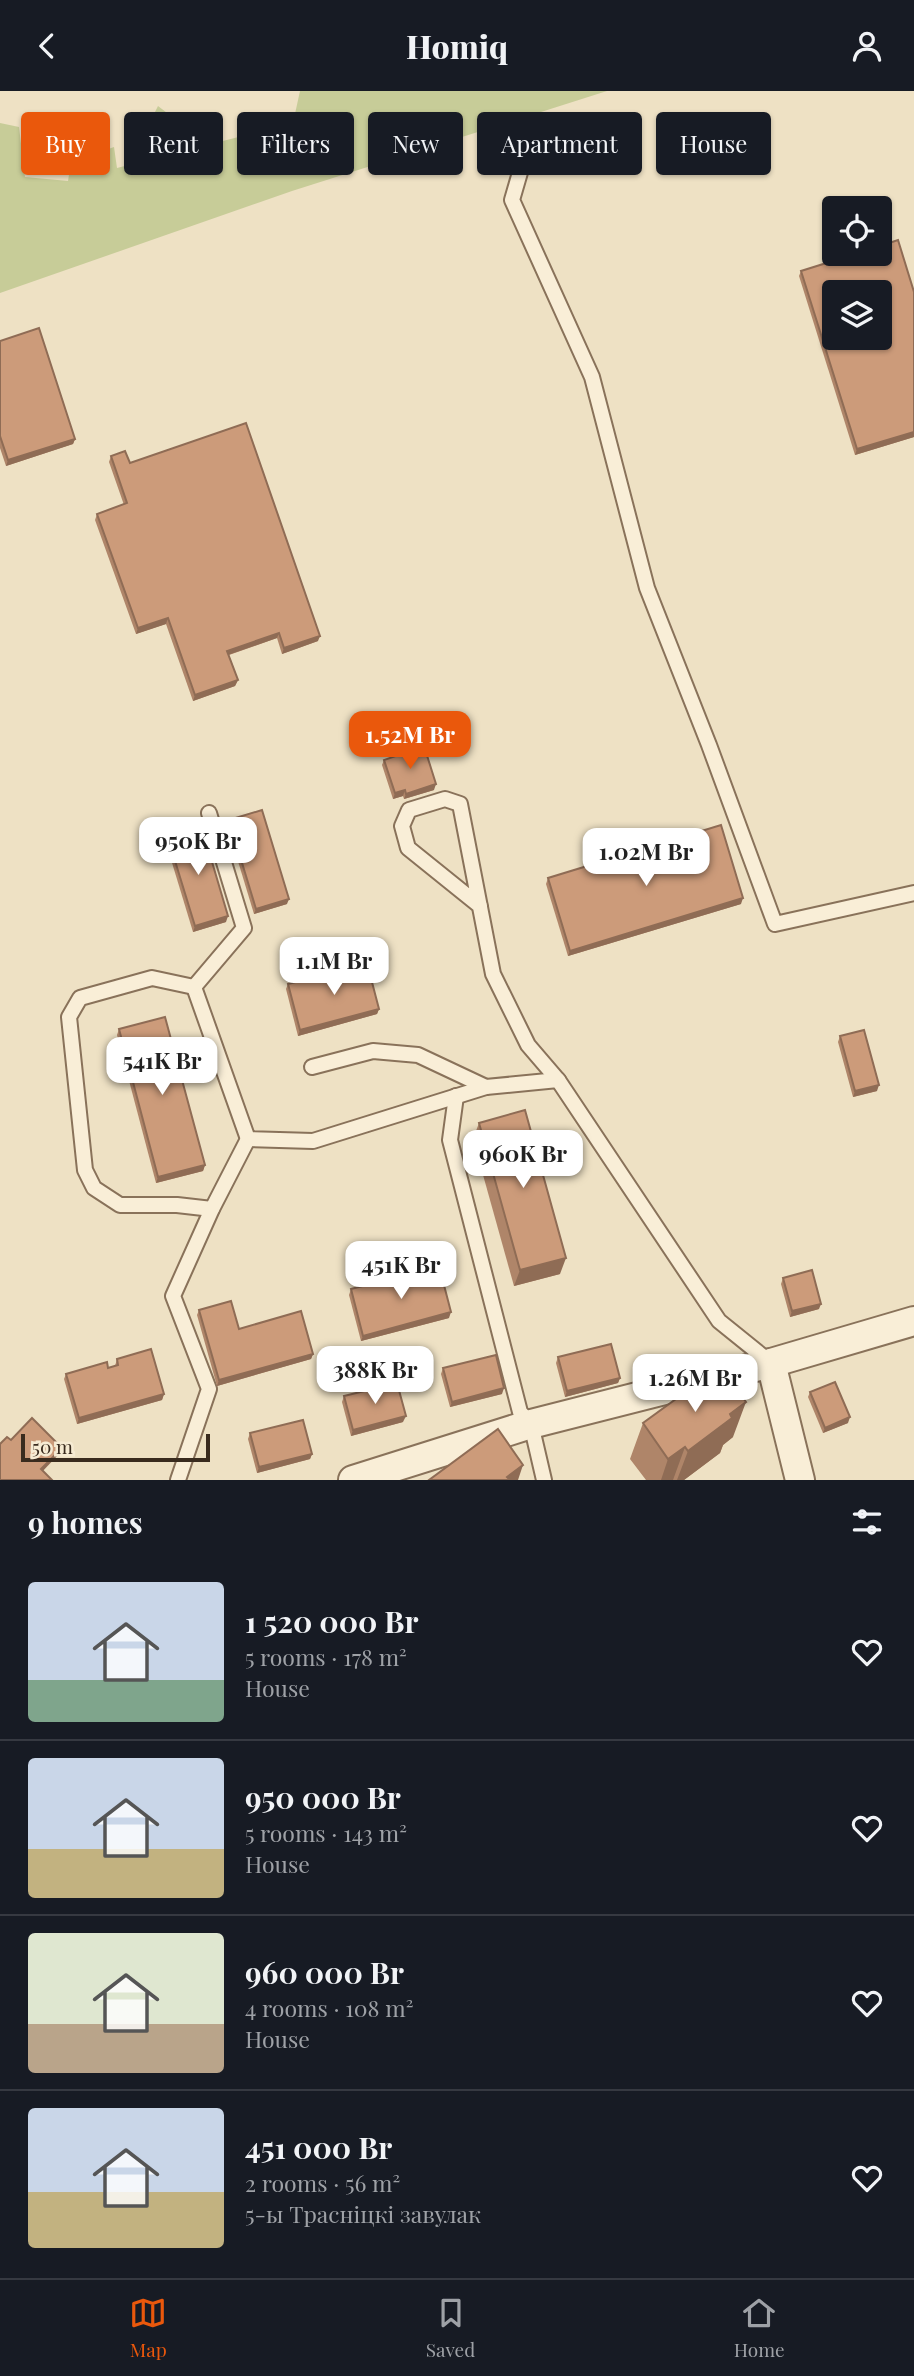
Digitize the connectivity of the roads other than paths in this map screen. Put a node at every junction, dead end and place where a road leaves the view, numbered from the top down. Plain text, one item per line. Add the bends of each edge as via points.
1 (519, 175) edge
2 (209, 813) dead end
3 (914, 893) edge
4 (480, 906) junction
5 (194, 987) junction
6 (312, 1067) dead end
7 (558, 1080) junction
8 (486, 1087) junction
9 (456, 1096) junction
10 (248, 1139) junction
11 (212, 1209) junction
12 (914, 1321) edge
13 (771, 1363) junction
14 (531, 1424) junction
15 (178, 1480) edge
16 (353, 1480) edge
17 (544, 1480) edge
18 (800, 1480) edge

1 - 3 lane via 512,200 592,377 647,589 775,925
2 - 5 lane via 244,927
4 - 4 lane via 408,848 402,826 409,810 445,799 460,804
4 - 7 lane via 493,974 528,1045
5 - 10 lane
5 - 11 lane via 152,978 80,998 69,1017 85,1170 94,1188 120,1205
6 - 8 lane via 373,1051 418,1055
7 - 8 lane
7 - 13 lane via 719,1321
8 - 9 lane
9 - 10 lane via 313,1141
9 - 14 lane via 450,1140 520,1412
10 - 11 lane
11 - 15 lane via 173,1296 209,1389
12 - 13 street
13 - 14 street
13 - 18 street
14 - 16 street
14 - 17 lane

